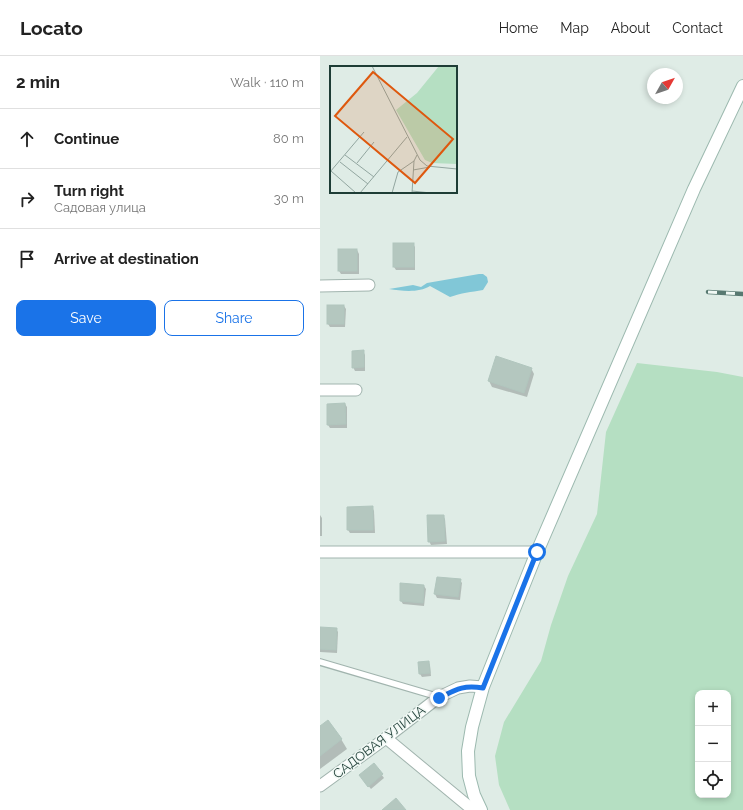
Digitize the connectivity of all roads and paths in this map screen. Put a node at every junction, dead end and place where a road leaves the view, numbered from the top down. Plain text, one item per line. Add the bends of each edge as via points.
1 (743, 86) edge
2 (369, 285) dead end
3 (320, 286) edge
4 (320, 390) edge
5 (356, 390) dead end
6 (320, 552) edge
7 (537, 552) junction
8 (320, 662) edge
9 (483, 688) junction
10 (439, 698) junction
11 (386, 738) junction
12 (320, 786) edge
13 (473, 810) edge
14 (481, 810) edge

1 - 7 street via 694,189
2 - 3 street
4 - 5 street
6 - 7 street
7 - 9 street
8 - 10 lane
9 - 10 street, САДОВАЯ УЛИЦА via 458,688
9 - 14 street via 468,751 469,776
10 - 11 street, САДОВАЯ УЛИЦА
11 - 12 street, САДОВАЯ УЛИЦА
11 - 13 street

